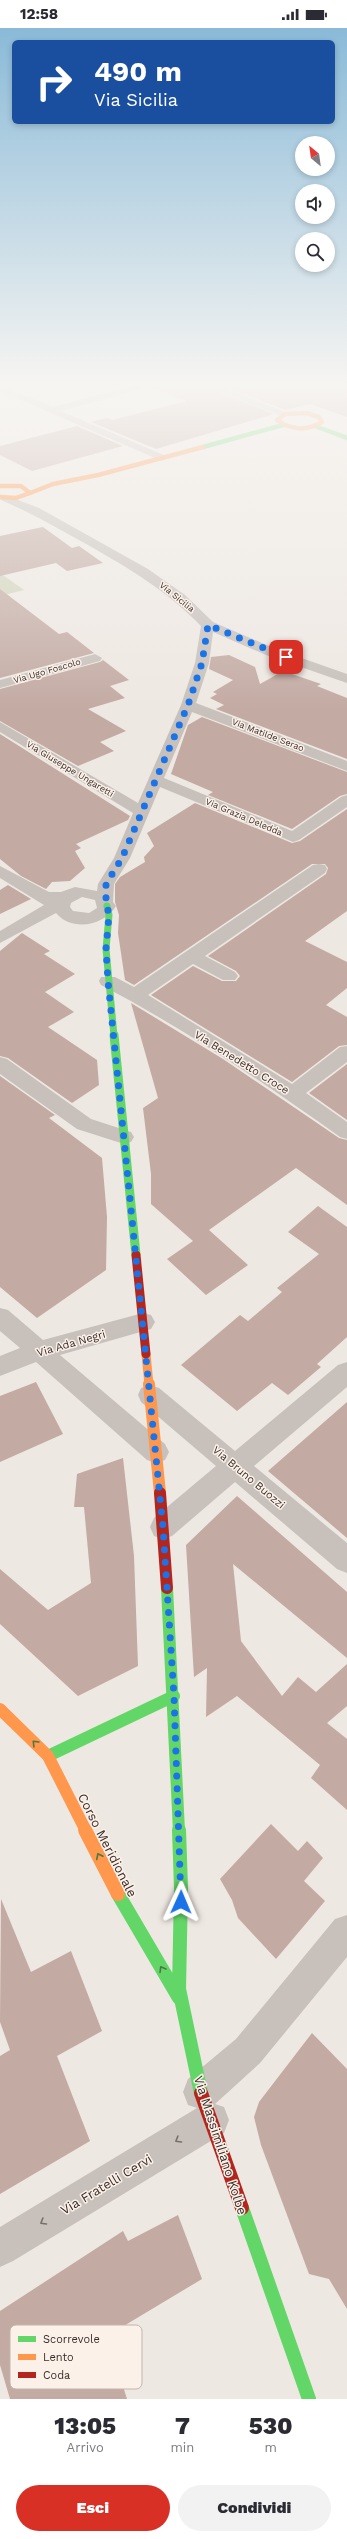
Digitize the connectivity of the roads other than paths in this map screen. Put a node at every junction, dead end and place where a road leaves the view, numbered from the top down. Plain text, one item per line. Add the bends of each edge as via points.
1 (27, 492) edge
2 (35, 492) edge
3 (29, 494) junction
4 (2, 497) edge
5 (36, 510) junction
6 (208, 625) junction
7 (95, 658) dead end
8 (347, 679) edge
9 (0, 684) edge
10 (188, 705) junction
11 (0, 726) edge
12 (347, 766) edge
13 (157, 780) junction
14 (347, 800) edge
15 (141, 811) junction
16 (114, 869) junction
17 (319, 869) dead end
18 (0, 871) edge
19 (62, 902) junction
20 (106, 903) junction
21 (73, 918) junction
22 (0, 938) edge
23 (106, 949) junction
24 (192, 956) junction
25 (229, 976) dead end
26 (108, 981) junction
27 (135, 995) junction
28 (347, 1052) edge
29 (0, 1064) edge
30 (292, 1094) junction
31 (347, 1132) edge
32 (124, 1137) junction
33 (0, 1317) edge
34 (143, 1322) junction
35 (39, 1351) junction
36 (0, 1366) edge
37 (347, 1372) edge
38 (150, 1396) junction
39 (156, 1452) junction
40 (236, 1466) junction
41 (163, 1527) junction
42 (347, 1560) edge
43 (174, 1696) junction
44 (0, 1709) edge
45 (48, 1756) junction
46 (347, 1930) edge
47 (182, 2003) junction
48 (206, 2106) junction
49 (0, 2248) edge
50 (310, 2399) edge

1 - 3 street
2 - 3 street
3 - 4 street
3 - 5 street via 30,505
4 - 5 street, Via Sicilia
5 - 6 street, Via Sicilia via 144,572 181,598
6 - 8 street, Via Sicilia via 271,652
6 - 10 street, Via Massimiliano Kolbe via 202,663
7 - 9 street, Via Ugo Foscolo
10 - 12 street, Via Matilde Serao
10 - 13 street, Via Massimiliano Kolbe
11 - 15 street, Via Giuseppe Ungaretti
13 - 14 street, Via Grazia Deledda via 293,837
13 - 15 street, Via Massimiliano Kolbe
15 - 16 street, Via Massimiliano Kolbe via 122,858
16 - 19 street, Via Massimiliano Kolbe
16 - 20 street, Via Massimiliano Kolbe via 106,884
17 - 24 street
18 - 19 street via 36,893
19 - 20 street via 90,893 97,894
19 - 21 street, Via Massimiliano Kolbe via 63,912
19 - 22 street
20 - 21 street via 105,910 95,917
20 - 23 street, Via Massimiliano Kolbe via 109,915
21 - 23 street, Via Massimiliano Kolbe via 89,926 99,936
23 - 26 street, Via Massimiliano Kolbe
24 - 25 street
24 - 27 street
26 - 27 street, Via Benedetto Croce
26 - 32 street, Via Massimiliano Kolbe
27 - 30 street, Via Benedetto Croce
28 - 30 street
29 - 32 street via 84,1124
30 - 31 street, Via Benedetto Croce
32 - 34 street, Via Massimiliano Kolbe
33 - 35 street
34 - 35 street, Via Ada Negri
34 - 38 street, Via Massimiliano Kolbe
35 - 36 street, Via Ada Negri
35 - 39 street
37 - 40 street
38 - 39 street, Via Massimiliano Kolbe
38 - 40 street, Via Bruno Buozzi
39 - 41 street, Via Massimiliano Kolbe
40 - 41 street
40 - 42 street, Via Bruno Buozzi
41 - 43 street, Via Massimiliano Kolbe
43 - 45 street
43 - 47 street, Via Massimiliano Kolbe via 182,1888 179,1989
45 -> 44 street, Corso Meridionale
47 -> 45 street, Corso Meridionale via 128,1913
46 - 48 street, Via Fratelli Cervi
47 - 48 street, Via Massimiliano Kolbe
48 -> 49 street, Via Fratelli Cervi
48 - 50 street, Via Massimiliano Kolbe

